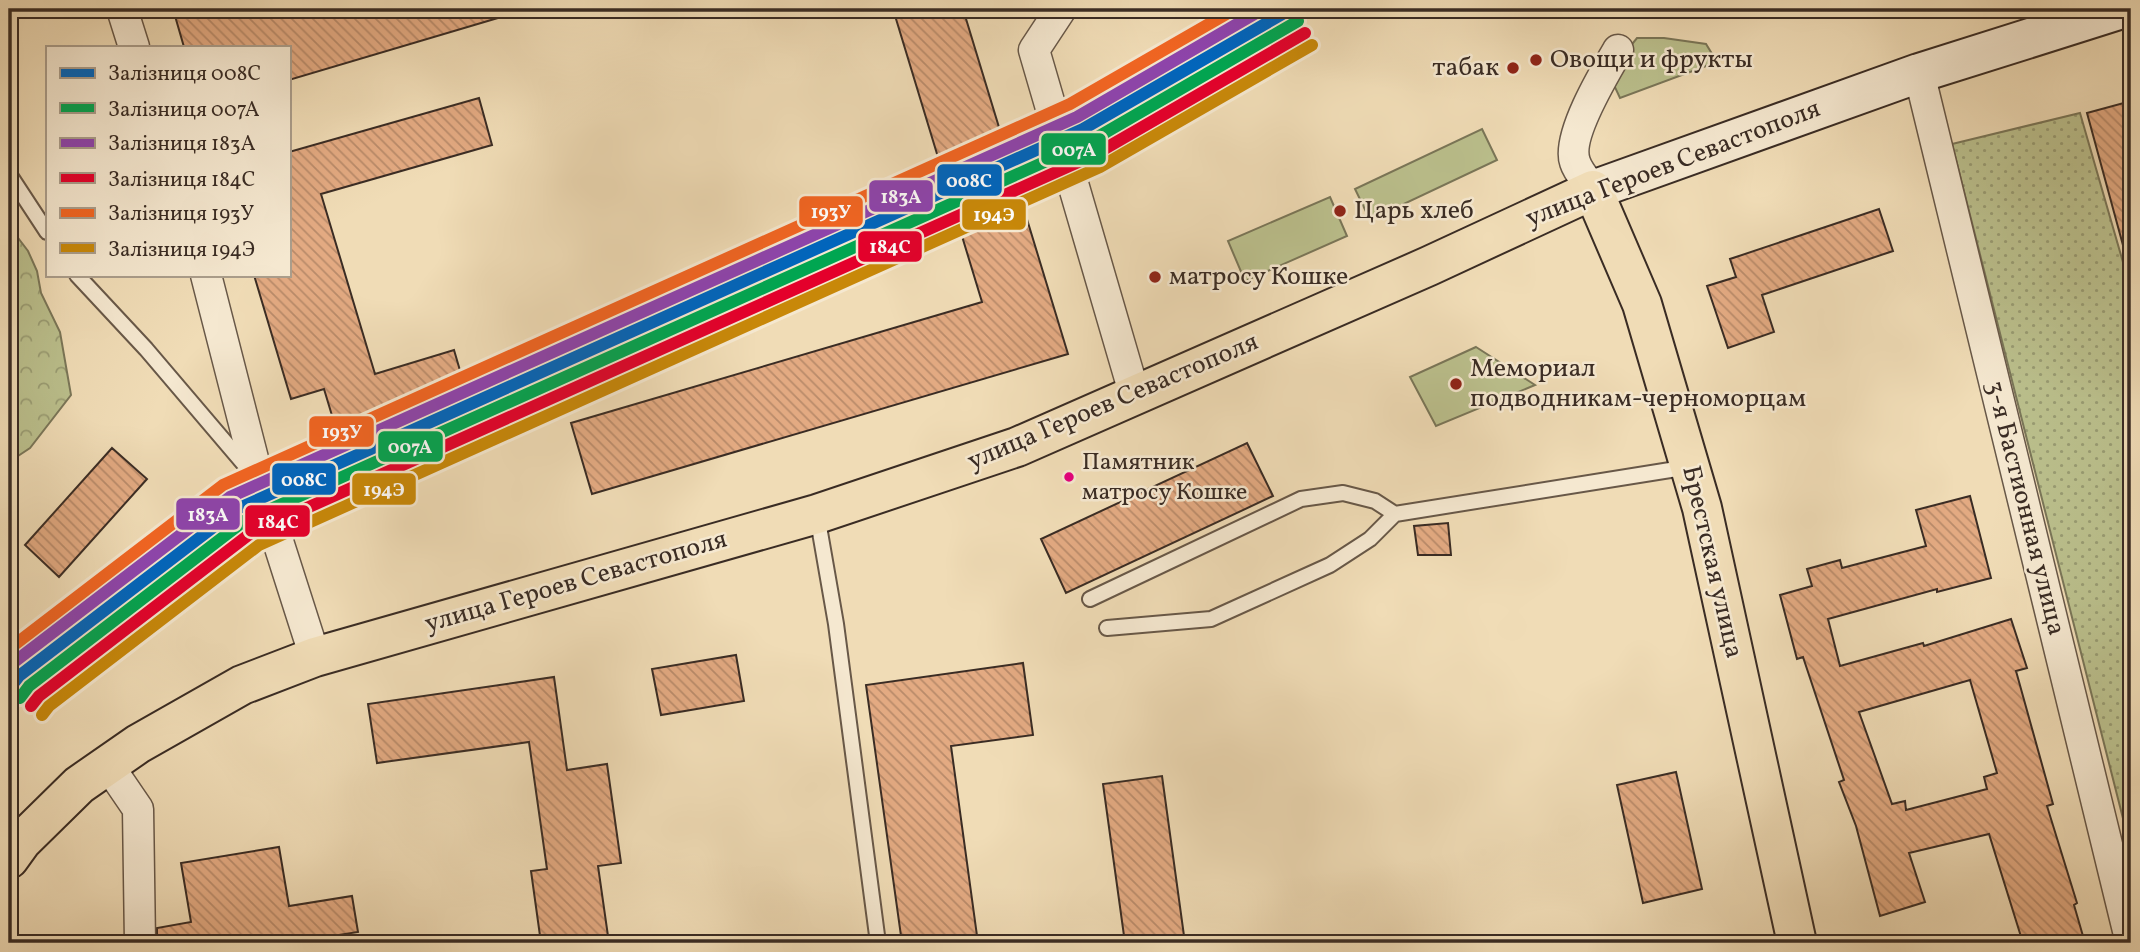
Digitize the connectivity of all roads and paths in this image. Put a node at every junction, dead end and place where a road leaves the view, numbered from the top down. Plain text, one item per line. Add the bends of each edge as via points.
1 (122, 9) edge
2 (1061, 9) edge
3 (2122, 9) edge
4 (134, 46) edge
5 (1618, 50) dead end
6 (1919, 73) junction
7 (9, 174) edge
8 (1593, 190) junction
9 (46, 230) edge
10 (77, 276) edge
11 (206, 276) edge
12 (1135, 396) junction
13 (1690, 467) junction
14 (259, 482) junction
15 (817, 513) junction
16 (1395, 514) junction
17 (1090, 599) dead end
18 (1107, 628) dead end
19 (315, 657) junction
20 (108, 765) junction
21 (9, 859) edge
22 (2124, 878) edge
23 (140, 943) edge
24 (878, 943) edge
25 (1797, 943) edge
26 (2131, 943) edge

1 - 4 street
2 - 12 street via 1034,50
3 - 6 main road, улица Героев Севастополя
5 - 8 street via 1596,87 1574,145 1576,164
6 - 8 main road, улица Героев Севастополя
6 - 22 street, 3-я Бастионная улица
7 - 9 lane
8 - 12 main road, улица Героев Севастополя
8 - 13 main road, Брестская улица via 1642,304
10 - 14 lane
11 - 14 street
12 - 15 main road, улица Героев Севастополя via 1017,447
13 - 16 lane
13 - 25 main road, Брестская улица
14 - 19 street
15 - 19 main road, улица Героев Севастополя
15 - 24 lane
16 - 17 lane via 1375,501 1343,492 1301,499
16 - 18 lane via 1370,539 1330,565 1211,619
19 - 20 main road, улица Героев Севастополя via 242,685
20 - 21 main road, улица Героев Севастополя via 79,785
20 - 23 street via 138,809
22 - 26 street, 3-я Бастионная улица

